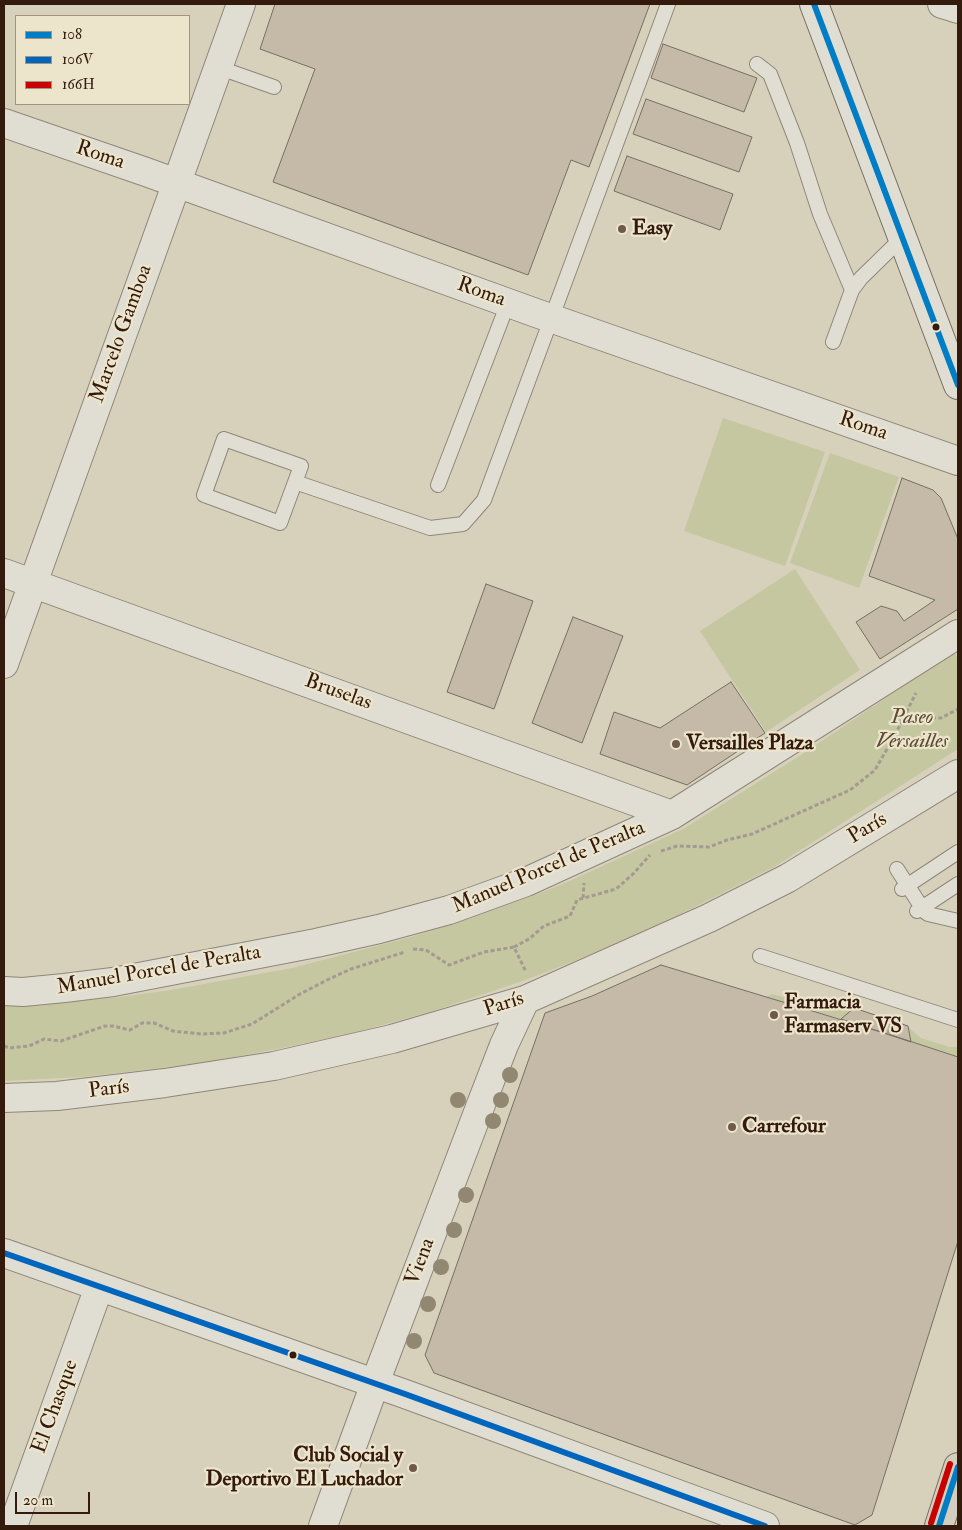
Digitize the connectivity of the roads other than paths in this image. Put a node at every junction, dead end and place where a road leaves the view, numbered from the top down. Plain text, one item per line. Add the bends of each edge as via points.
1 (240, 4) edge
2 (668, 4) edge
3 (814, 4) edge
4 (942, 4) edge
5 (958, 9) edge
6 (757, 64) dead end
7 (217, 67) junction
8 (274, 87) dead end
9 (4, 123) edge
10 (176, 182) junction
11 (902, 239) junction
12 (852, 290) junction
13 (508, 303) junction
14 (552, 319) junction
15 (833, 342) dead end
16 (958, 385) edge
17 (958, 461) edge
18 (295, 482) junction
19 (438, 485) dead end
20 (4, 573) edge
21 (32, 583) junction
22 (958, 634) edge
23 (4, 664) edge
24 (958, 774) edge
25 (672, 815) junction
26 (958, 852) edge
27 (897, 869) dead end
28 (958, 884) edge
29 (902, 889) dead end
30 (917, 911) dead end
31 (958, 922) edge
32 (760, 956) dead end
33 (4, 991) edge
34 (530, 997) junction
35 (958, 1020) edge
36 (4, 1098) edge
37 (4, 1253) edge
38 (99, 1287) junction
39 (375, 1383) junction
40 (958, 1467) edge
41 (13, 1526) edge
42 (324, 1526) edge
43 (765, 1526) edge
44 (939, 1526) edge

1 - 7 street, Marcelo Gamboa
2 - 14 lane
3 - 11 street
4 - 5 street
6 - 12 lane via 770,74 820,214
7 - 8 lane
7 - 10 street, Marcelo Gamboa
9 - 10 street, Roma
10 - 13 street, Roma
10 - 21 street, Marcelo Gamboa
11 - 12 lane
11 - 16 street
12 - 15 lane
13 - 14 street, Roma
13 - 19 lane
14 - 17 street, Roma
14 - 18 lane via 484,500 463,524 430,528
18 - 18 lane via 301,466 224,439 204,495 280,523
20 - 21 street, Bruselas
21 - 23 street, Marcelo Gamboa
21 - 25 street, Bruselas
22 - 25 street, Manuel Porcel de Peralta
24 - 34 street, París via 788,878 701,922
25 - 33 street, Manuel Porcel de Peralta via 526,882 449,910 379,929 113,982 48,990
26 - 29 lane
27 - 31 lane via 924,911
28 - 30 lane
32 - 35 lane
34 - 36 street, París via 392,1039 274,1066 57,1096
34 - 39 street, Viena via 504,1045
37 - 38 street
38 - 39 street
38 - 41 street, El Chasque
39 - 42 street, Viena
39 - 43 street
40 - 44 main road

